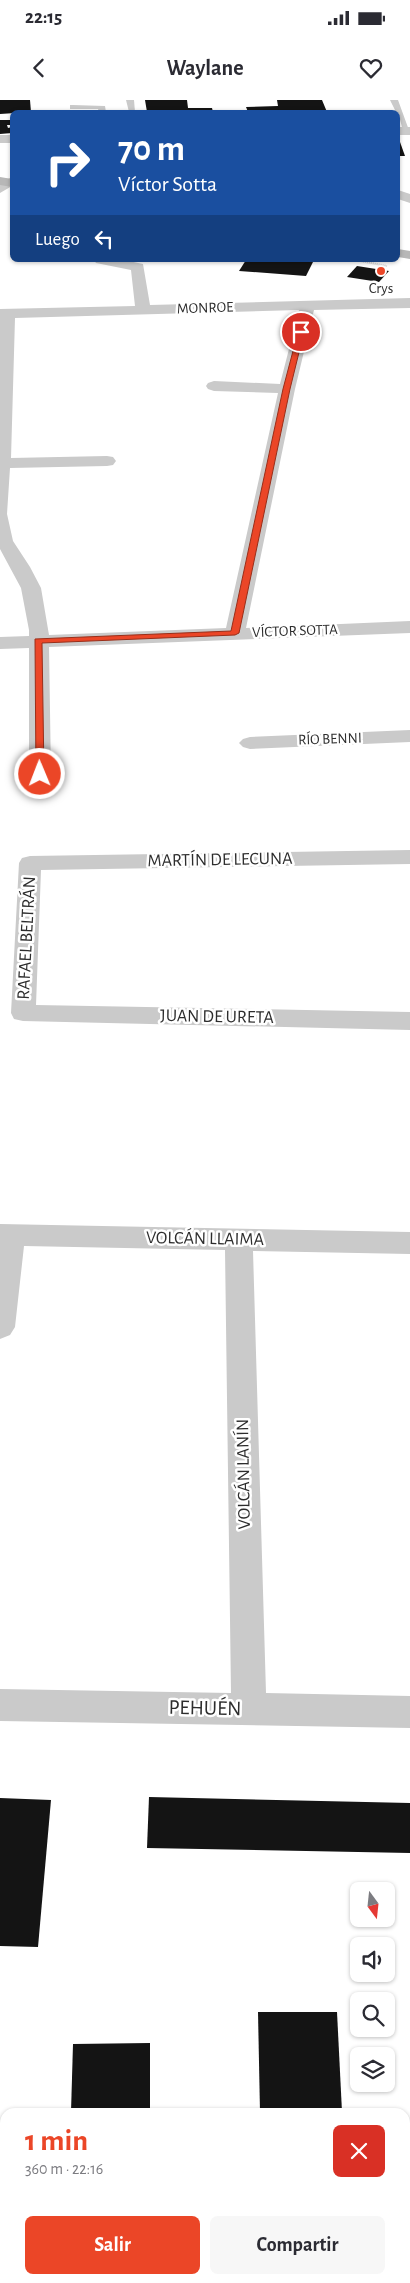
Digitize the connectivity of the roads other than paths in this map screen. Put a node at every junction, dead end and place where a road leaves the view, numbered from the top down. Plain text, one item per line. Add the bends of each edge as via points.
1 (73, 107) dead end
2 (102, 110) edge
3 (400, 117) edge
4 (405, 131) edge
5 (112, 262) edge
6 (410, 303) edge
7 (308, 305) junction
8 (143, 310) junction
9 (4, 314) edge
10 (3, 369) edge
11 (214, 385) dead end
12 (287, 389) junction
13 (107, 460) dead end
14 (1, 463) edge
15 (0, 512) edge
16 (0, 517) edge
17 (1, 537) edge
18 (410, 627) edge
19 (235, 633) junction
20 (38, 641) junction
21 (0, 642) edge
22 (410, 736) edge
23 (250, 742) dead end
24 (40, 774) dead end
25 (410, 857) edge
26 (30, 863) joint
27 (23, 1013) joint
28 (410, 1021) edge
29 (5, 1236) edge
30 (239, 1240) junction
31 (410, 1243) edge
32 (0, 1327) edge
33 (0, 1705) edge
34 (249, 1709) junction
35 (410, 1712) edge

1 - 2 lane via 98,107
3 - 4 lane
5 - 8 street via 138,267
6 - 7 street, MONROE
7 - 8 street, MONROE
7 - 12 street
8 - 9 street, MONROE
9 - 10 street
10 - 14 street
11 - 12 street
12 - 19 street
13 - 14 street
14 - 15 street
16 - 17 street
17 - 20 street via 31,588
18 - 19 street, VÍCTOR SOTTA
19 - 20 street, VÍCTOR SOTTA
20 - 21 street, VÍCTOR SOTTA
20 - 24 street
22 - 23 street, RÍO BENNI
25 - 26 street, MARTÍN DE LECUNA
26 - 27 street, RAFAEL BELTRÁN
27 - 28 street, JUAN DE URETA
29 - 30 street, VOLCÁN LLAIMA
29 - 32 street
30 - 31 street, VOLCÁN LLAIMA
30 - 34 street, VOLCÁN LANÍN
33 - 34 street, PEHUÉN
34 - 35 street, PEHUÉN

